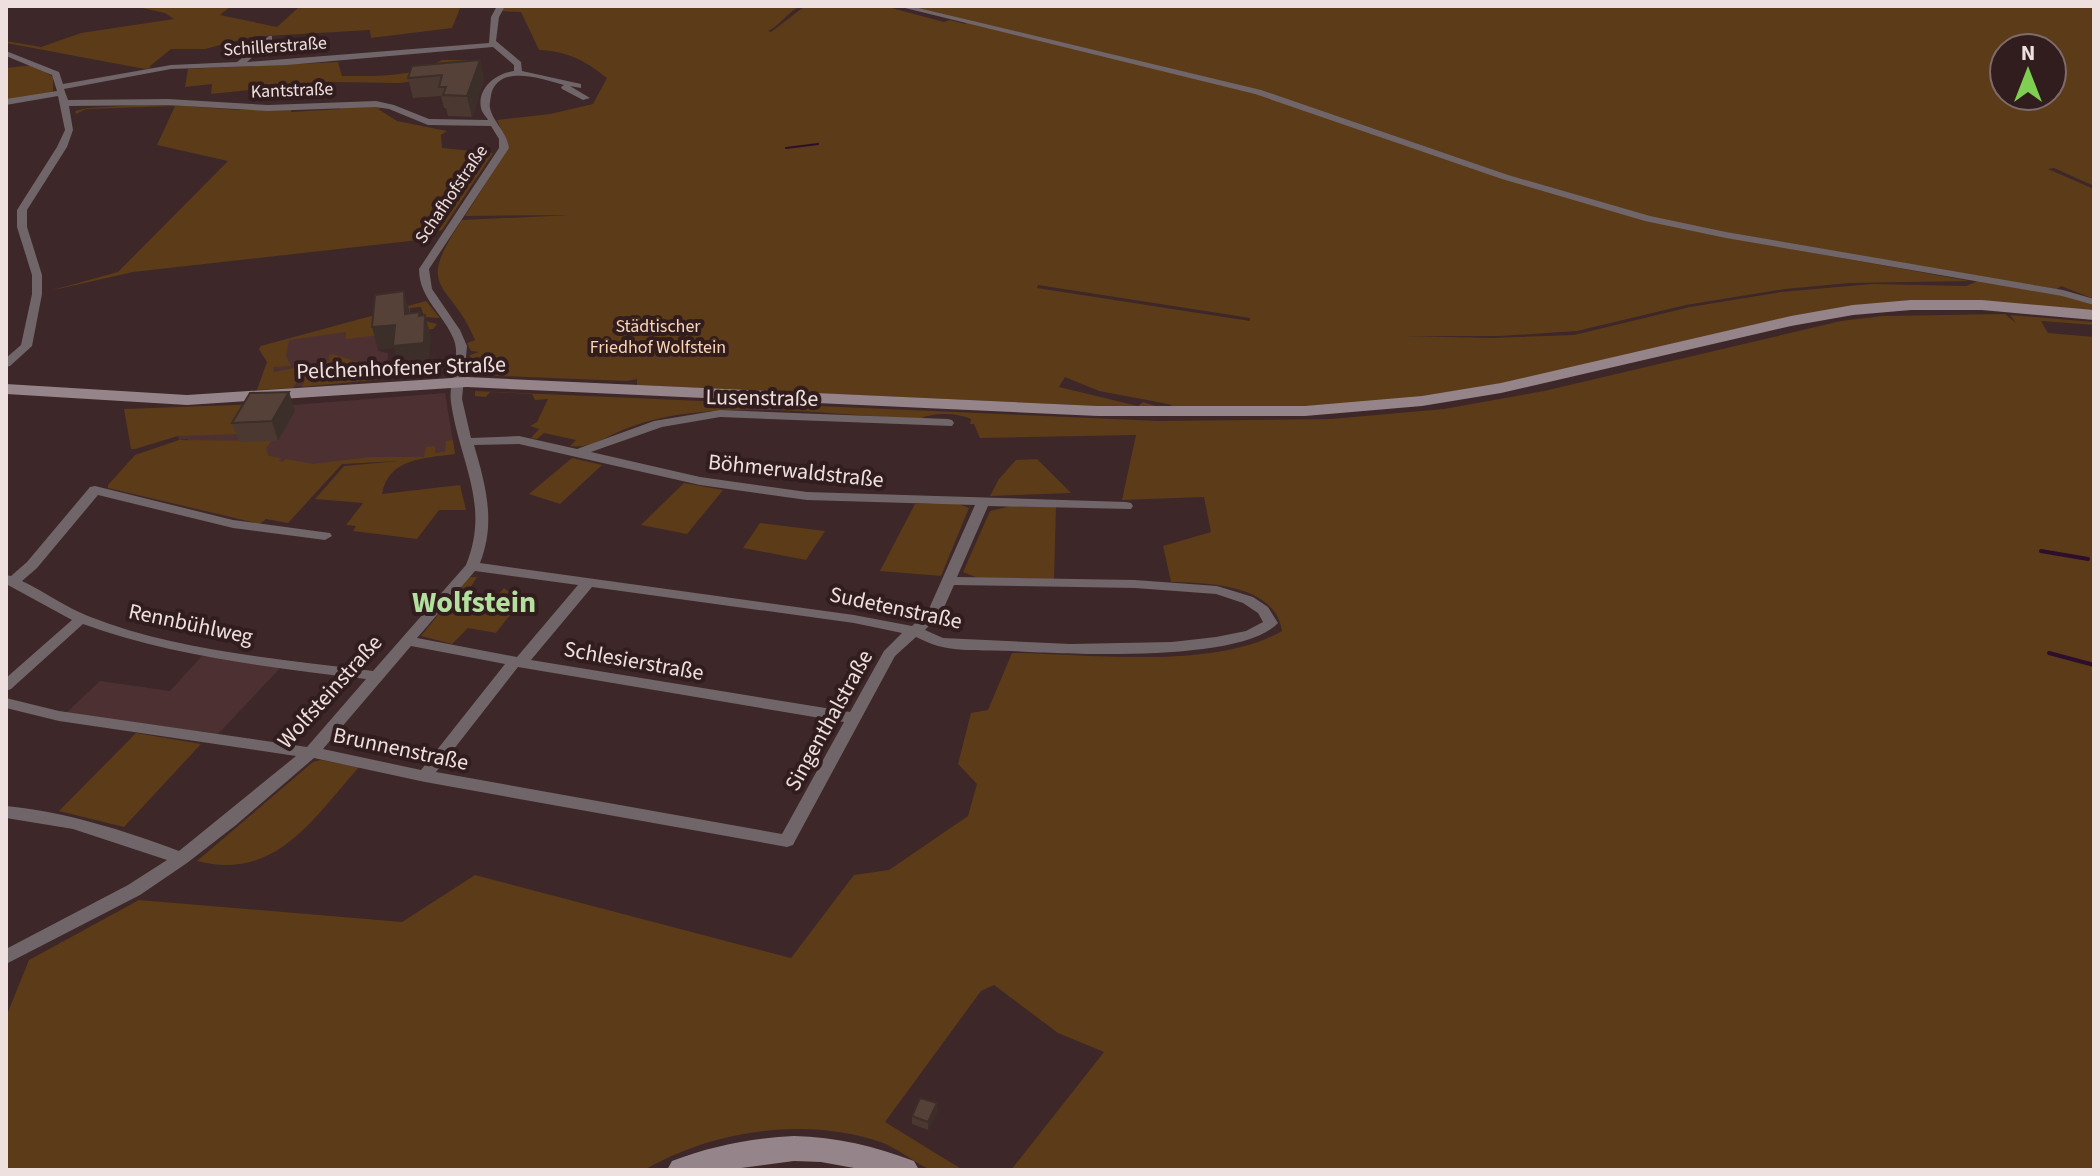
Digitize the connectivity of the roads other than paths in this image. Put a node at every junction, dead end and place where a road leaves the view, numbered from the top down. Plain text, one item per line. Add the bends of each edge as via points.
1 (501, 6) edge
2 (901, 6) edge
3 (269, 38) dead end
4 (493, 45) junction
5 (6, 53) edge
6 (239, 65) junction
7 (518, 71) junction
8 (558, 82) junction
9 (578, 86) dead end
10 (63, 98) junction
11 (586, 98) dead end
12 (6, 102) edge
13 (491, 123) junction
14 (2094, 302) edge
15 (2094, 315) edge
16 (8, 365) edge
17 (457, 382) junction
18 (6, 389) edge
19 (948, 423) dead end
20 (467, 442) junction
21 (581, 452) junction
22 (983, 502) junction
23 (1126, 506) dead end
24 (325, 536) dead end
25 (472, 566) junction
26 (10, 580) edge
27 (589, 581) junction
28 (950, 581) junction
29 (81, 619) junction
30 (912, 630) junction
31 (408, 641) junction
32 (517, 662) junction
33 (377, 676) junction
34 (6, 686) edge
35 (6, 703) edge
36 (854, 718) junction
37 (311, 752) junction
38 (425, 776) junction
39 (6, 812) edge
40 (787, 841) joint
41 (181, 859) junction
42 (6, 957) edge
43 (682, 1170) edge
44 (904, 1170) edge

1 - 4 street
2 - 14 street via 1233,85 1648,219
3 - 6 street
4 - 6 street, Schillerstraße
4 - 7 street via 518,64
5 - 10 street via 51,70 58,76
6 - 10 street, Schillerstraße via 164,68
7 - 8 street
7 - 13 street, Schafhofstraße via 499,78 488,91 485,107
8 - 9 street
8 - 11 street
10 - 12 street, Schillerstraße
10 - 13 street, Kantstraße via 90,104 268,108 376,104 428,122
10 - 16 street via 69,125 66,140 22,210 37,294 26,346
13 - 17 street, Schafhofstraße via 504,148 424,269 428,293 460,343
15 - 17 main road, Pelchenhofener Straße via 1982,305 1866,308 1501,388 1344,409 1215,413
17 - 18 main road, Pelchenhofener Straße via 187,400
17 - 20 street, Wolfsteinstraße
19 - 21 street, Lusenstraße via 724,413 642,427
20 - 21 street, Böhmerwaldstraße via 519,440
20 - 25 street, Wolfsteinstraße via 485,524
21 - 22 street, Böhmerwaldstraße via 700,481 778,493
22 - 23 street, Böhmerwaldstraße
22 - 28 street, Singenthalstraße
24 - 26 street via 233,524 95,490 32,565
25 - 27 street, Sudetenstraße
25 - 31 street, Wolfsteinstraße
26 - 29 street, Rennbühlweg
27 - 30 street, Sudetenstraße
27 - 32 street
28 - 30 street, Singenthalstraße via 931,618
28 - 30 street, Sudetenstraße via 1217,590 1234,593 1263,610 1271,623 1263,631 1220,644 1162,647 964,645
29 - 33 street, Rennbühlweg via 223,654
29 - 34 street
30 - 36 street, Singenthalstraße via 889,654
31 - 32 street, Schlesierstraße
31 - 33 street, Wolfsteinstraße
32 - 36 street, Schlesierstraße
32 - 38 street
33 - 37 street, Wolfsteinstraße
35 - 37 street, Brunnenstraße via 100,723
36 - 40 street, Singenthalstraße
37 - 38 street, Brunnenstraße
37 - 41 street, Wolfsteinstraße
38 - 40 street, Brunnenstraße
39 - 41 street via 127,839
41 - 42 street, Wolfsteinstraße via 134,890
43 - 44 main road via 764,1150 807,1147 840,1150

